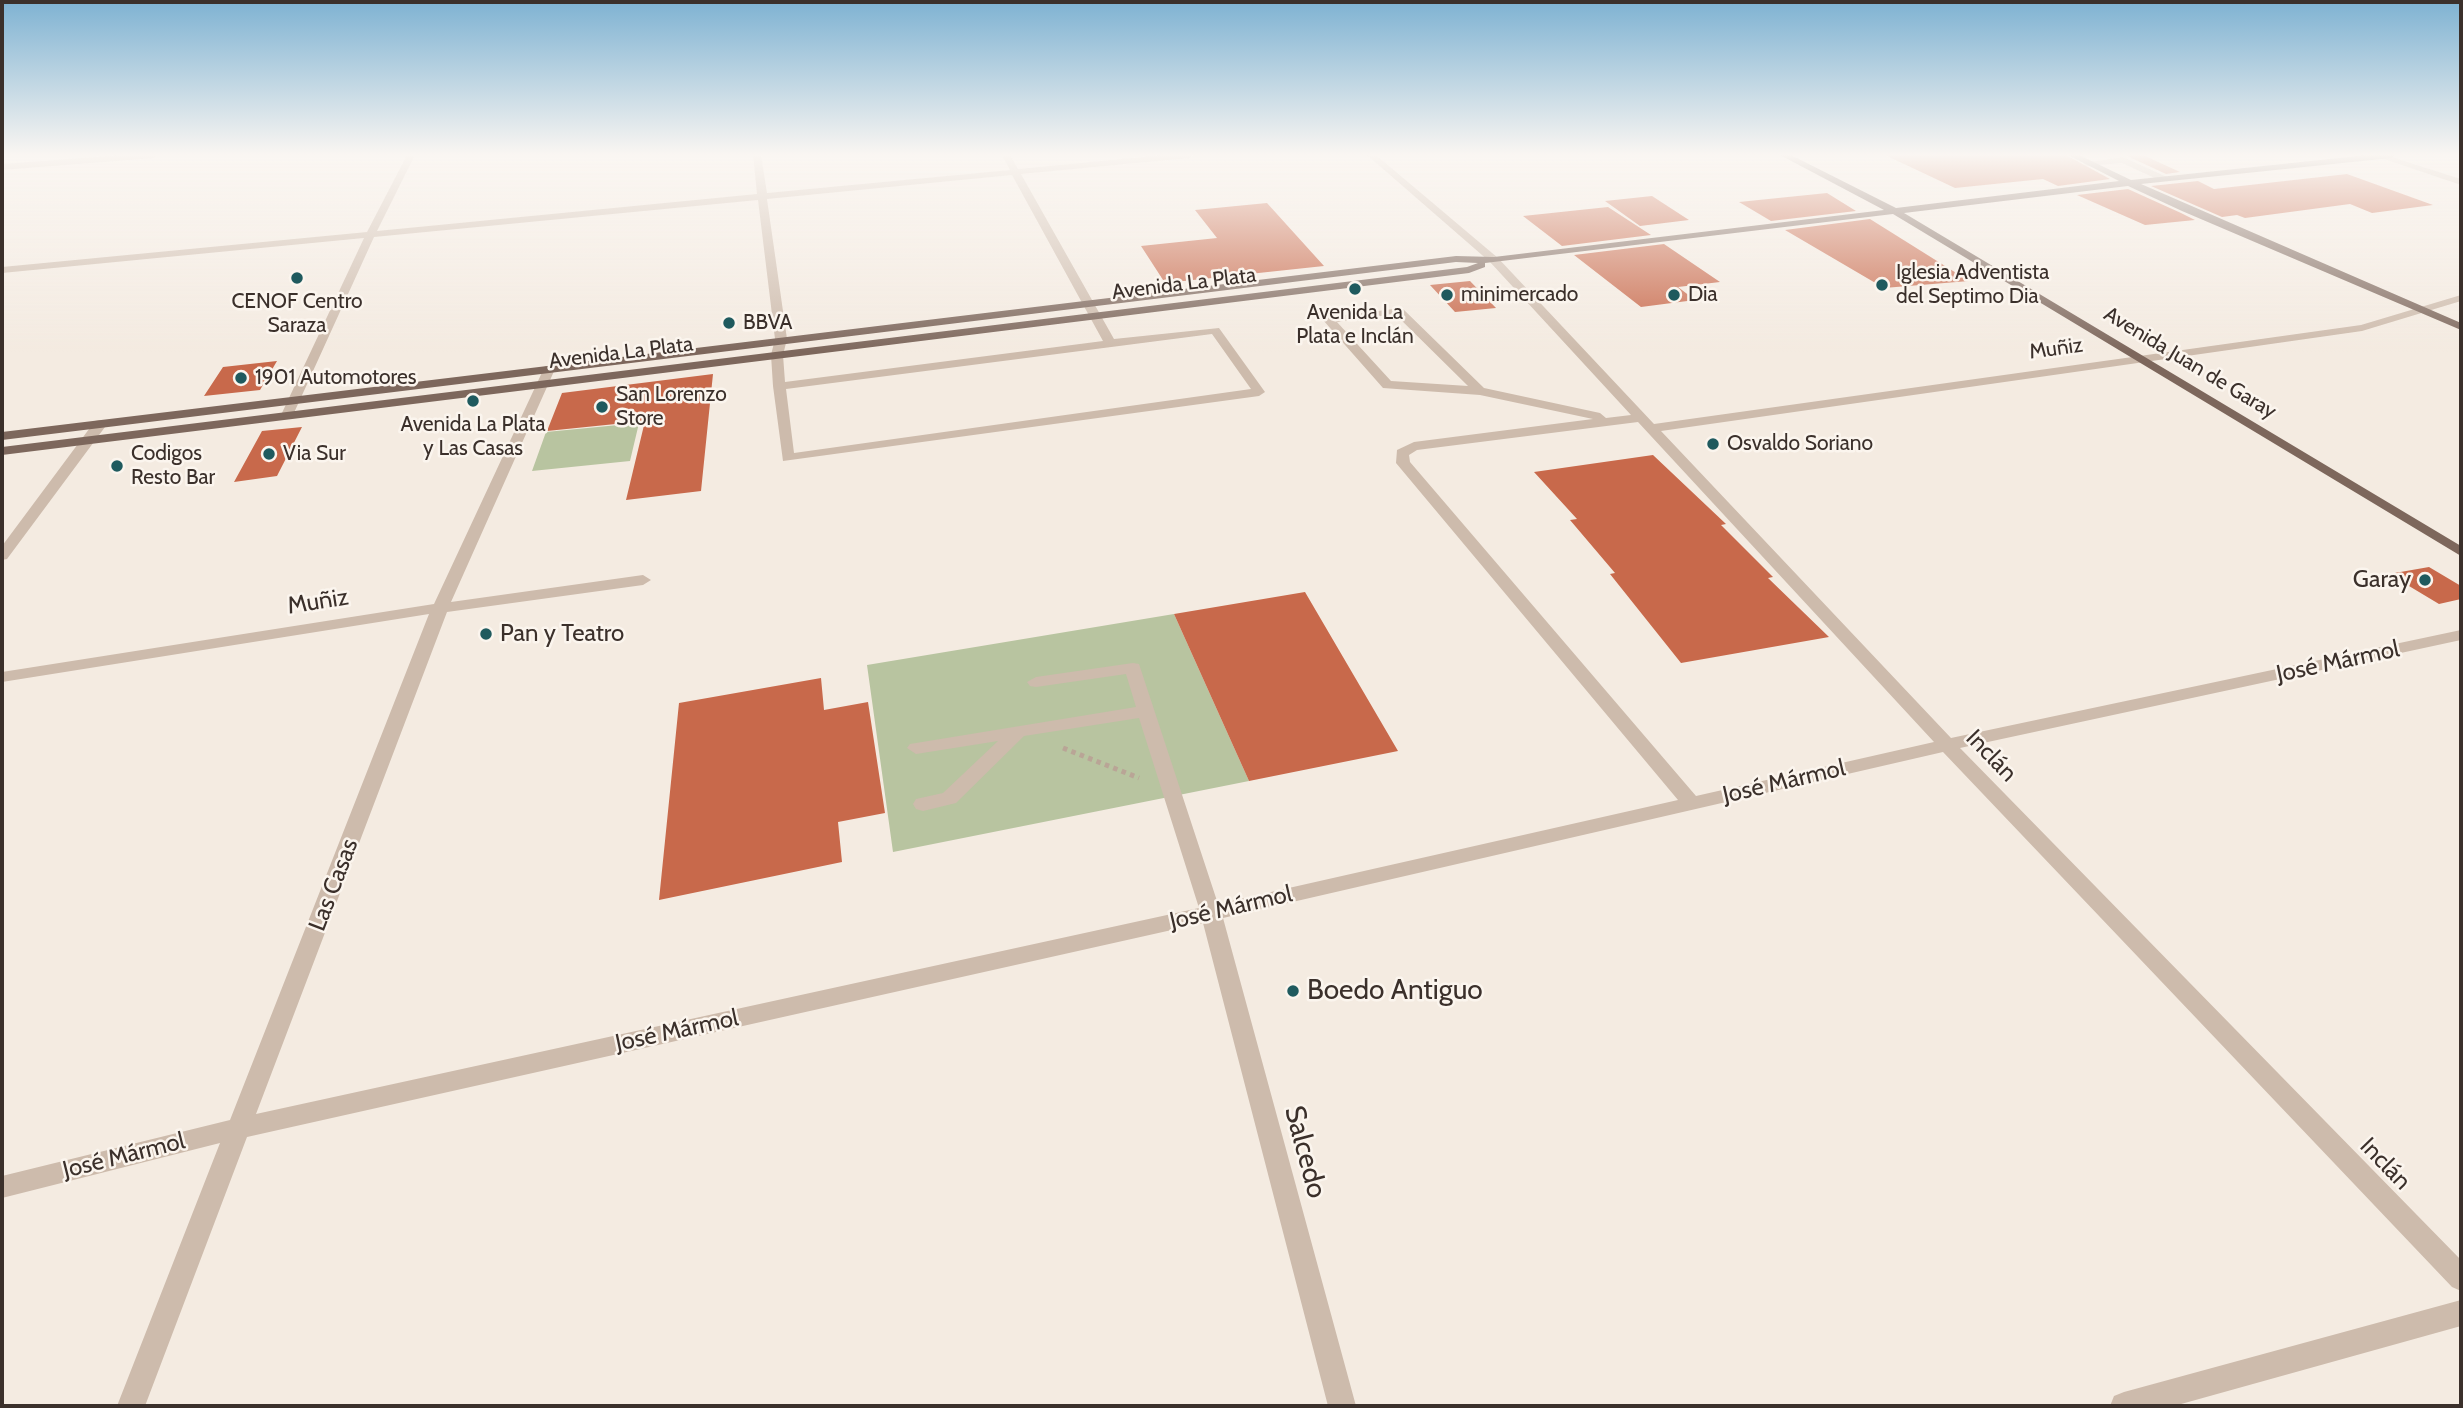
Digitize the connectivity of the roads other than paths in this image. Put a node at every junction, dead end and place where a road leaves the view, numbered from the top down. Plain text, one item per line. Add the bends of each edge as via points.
1 (377, 221) edge
2 (514, 221) edge
3 (765, 221) edge
4 (1042, 221) edge
5 (1448, 221) edge
6 (1823, 221) edge
7 (1911, 221) edge
8 (2214, 221) edge
9 (370, 235) junction
10 (1494, 260) junction
11 (2, 270) edge
12 (2461, 298) edge
13 (1088, 303) junction
14 (2422, 310) junction
15 (1095, 316) junction
16 (2461, 327) edge
17 (781, 339) junction
18 (1111, 344) junction
19 (777, 355) junction
20 (2146, 360) junction
21 (550, 369) junction
22 (541, 384) junction
23 (779, 386) junction
24 (1480, 391) junction
25 (295, 401) junction
26 (287, 415) junction
27 (1614, 419) junction
28 (1648, 423) junction
29 (100, 424) junction
30 (2, 436) edge
31 (87, 440) junction
32 (2, 451) edge
33 (2461, 552) edge
34 (2, 556) edge
35 (643, 580) dead end
36 (440, 608) junction
37 (2461, 635) edge
38 (2, 677) edge
39 (1036, 682) dead end
40 (1146, 711) junction
41 (1019, 731) junction
42 (1947, 745) junction
43 (916, 748) dead end
44 (1691, 803) junction
45 (923, 804) dead end
46 (1211, 913) junction
47 (240, 1128) junction
48 (2, 1187) edge
49 (2461, 1278) edge
50 (2461, 1313) edge
51 (131, 1406) edge
52 (1342, 1406) edge
53 (2124, 1406) edge

1 - 9 street
2 - 9 street
3 - 17 street
4 - 13 street
5 - 10 street, Inclán
6 - 10 main road, Avenida La Plata
7 - 20 main road, Avenida Juan de Garay
8 - 14 main road
9 - 11 street
9 - 25 street
10 - 13 main road, Avenida La Plata via 1456,259
10 - 15 main road, Avenida La Plata via 1468,270
10 - 28 street, Inclán
12 - 14 street, Muñiz
13 - 15 street
13 - 17 main road, Avenida La Plata
14 - 16 main road
14 - 20 street, Muñiz via 2362,328
15 - 18 street
15 - 19 main road, Avenida La Plata
17 - 19 street
17 - 21 main road, Avenida La Plata
18 - 23 street
18 - 23 street via 1215,330 1259,392 788,458
19 - 22 main road, Avenida La Plata
19 - 23 street
20 - 28 street, Muñiz
20 - 33 main road, Avenida Juan de Garay
21 - 22 street, Las Casas
21 - 25 main road, Avenida La Plata
22 - 26 main road, Avenida La Plata
22 - 36 street, Las Casas
24 - 24 street via 1387,385 1329,320 1398,310
24 - 27 street
25 - 26 street
25 - 29 main road, Avenida La Plata
26 - 31 main road, Avenida La Plata
27 - 28 street, Muñiz
27 - 44 street via 1413,446 1402,453 1403,463
28 - 42 street, Inclán
29 - 30 main road, Avenida La Plata
29 - 31 street
31 - 32 main road, Avenida La Plata
31 - 34 street
35 - 36 street, Muñiz
36 - 38 street, Muñiz
36 - 47 street, Las Casas
37 - 42 street, José Mármol
39 - 40 street, Salcedo via 1133,668
40 - 41 street
40 - 46 street, Salcedo
41 - 43 street
41 - 45 street via 949,798
42 - 44 street, José Mármol
42 - 49 street, Inclán
44 - 46 street, José Mármol
46 - 47 street, José Mármol
46 - 52 street, Salcedo
47 - 48 street, José Mármol
47 - 51 street, Las Casas
50 - 53 street

